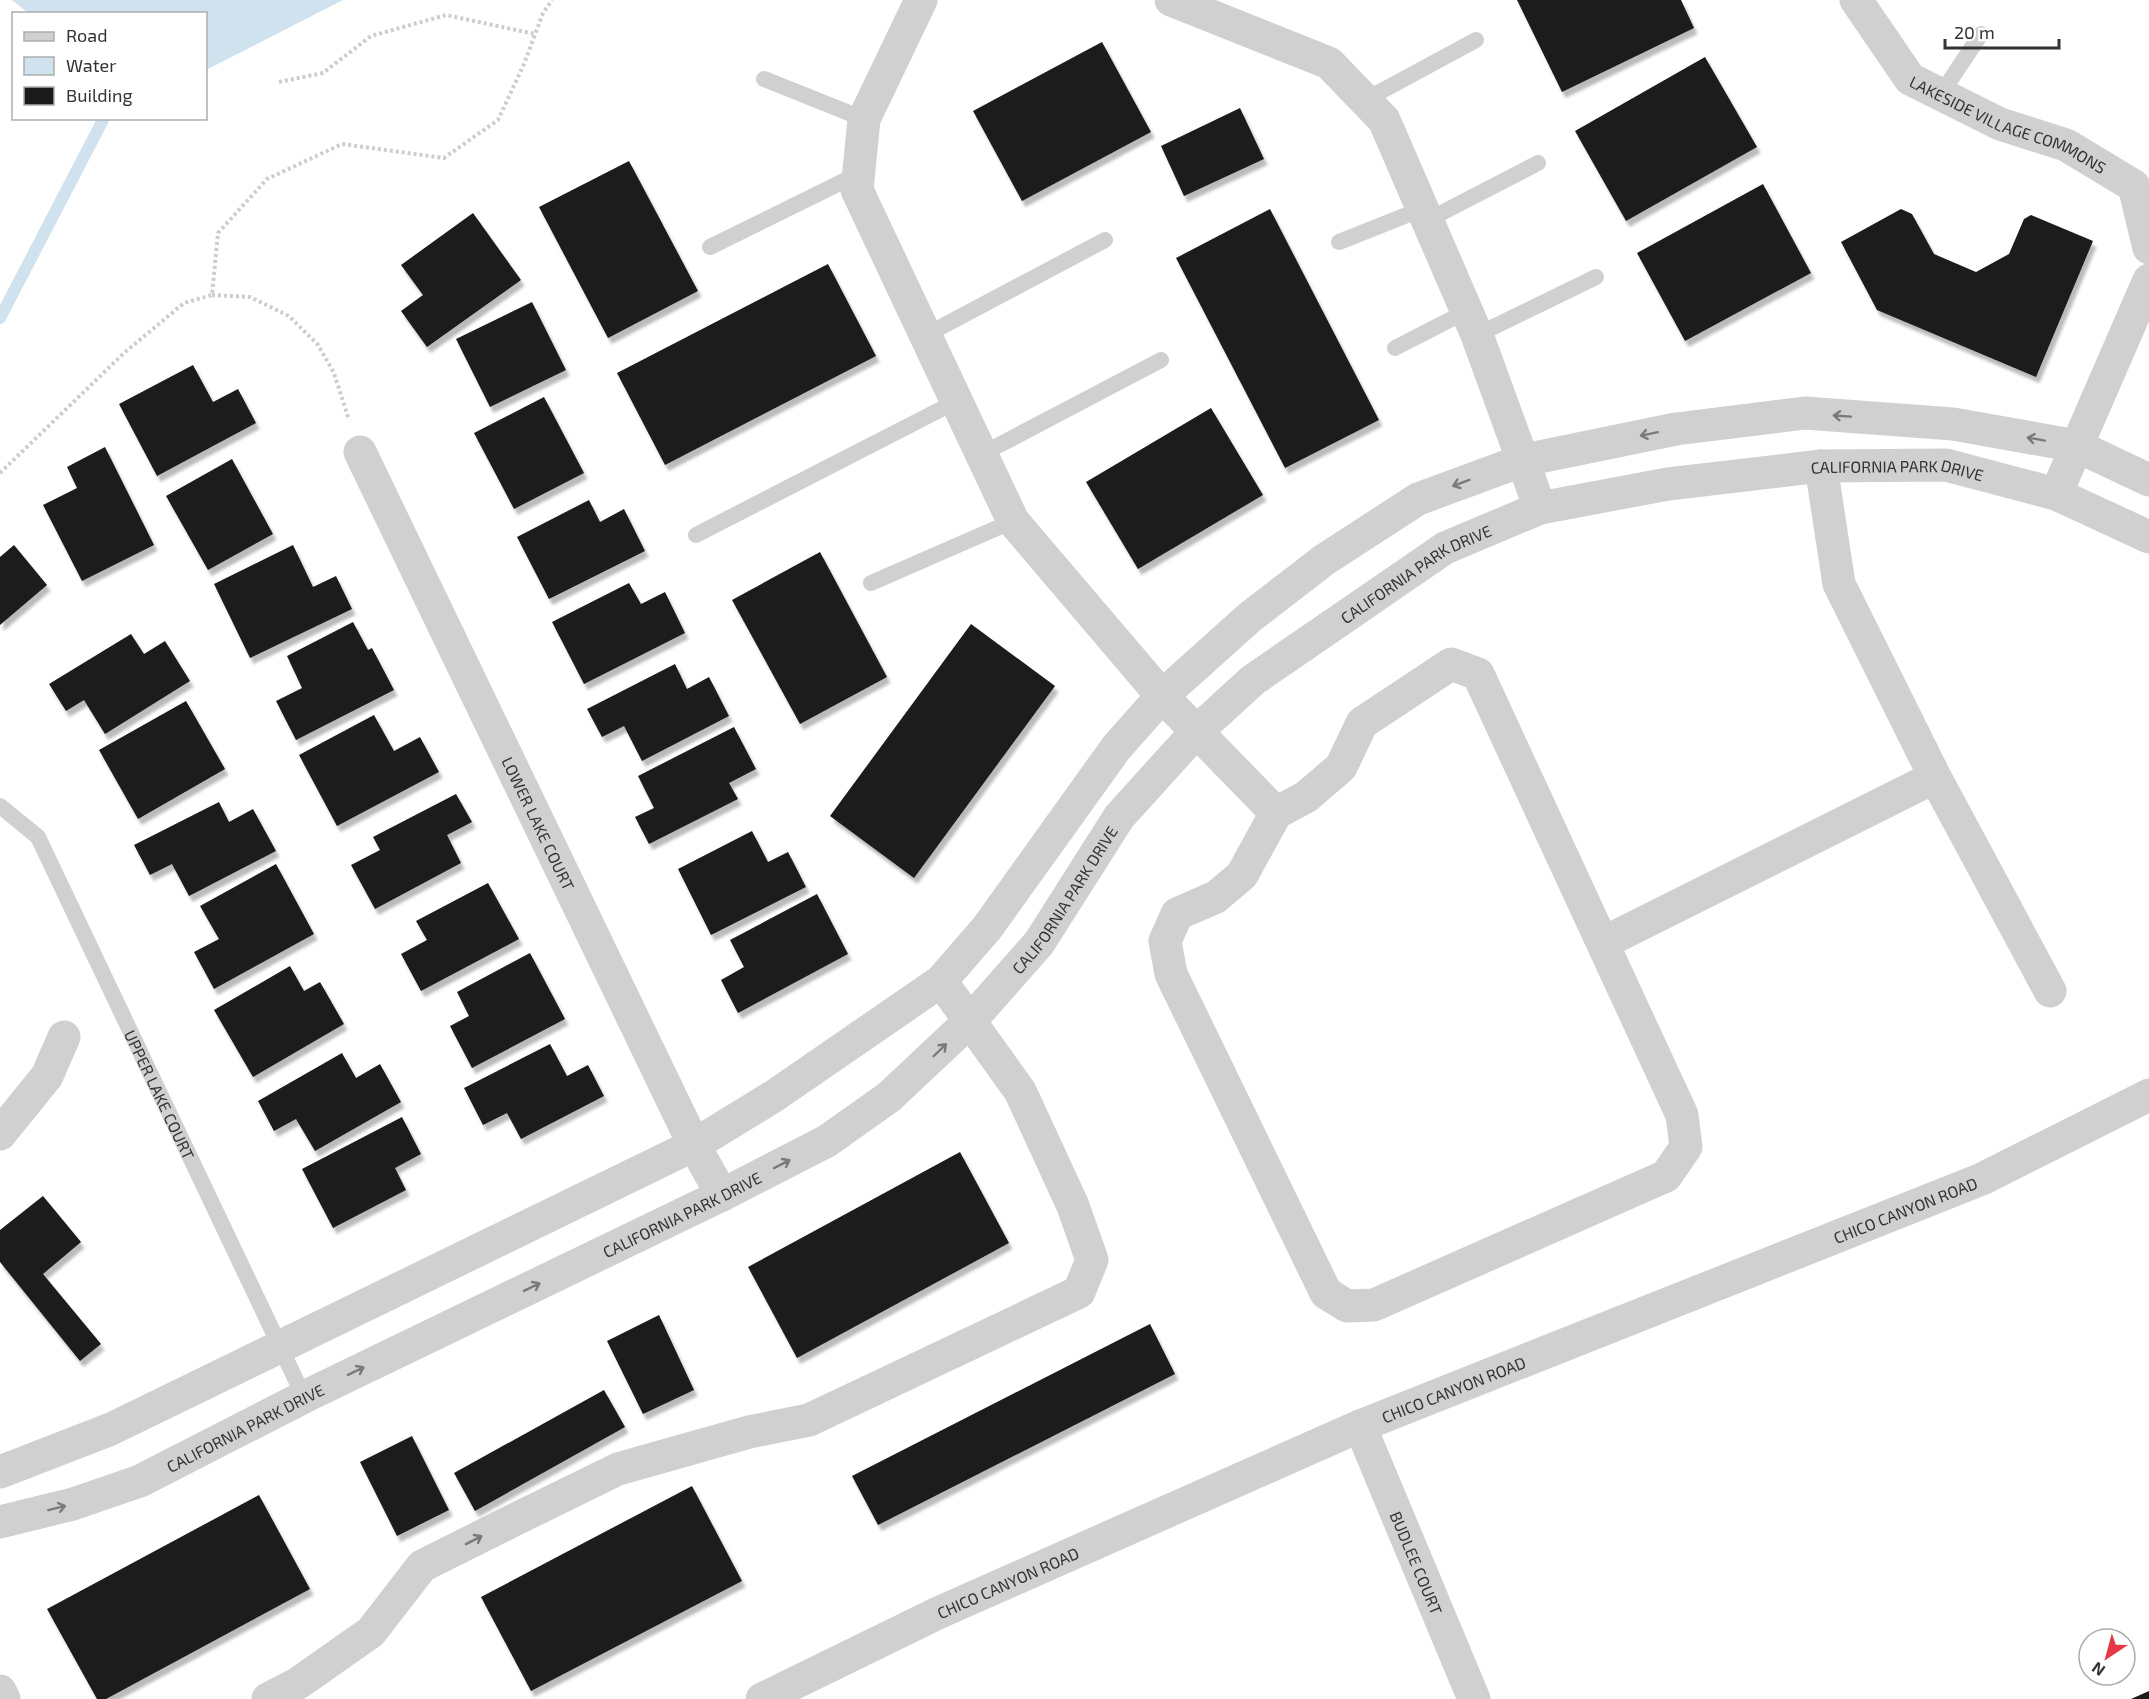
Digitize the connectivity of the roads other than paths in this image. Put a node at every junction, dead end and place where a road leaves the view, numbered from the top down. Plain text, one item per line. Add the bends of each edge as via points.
1 (921, 0) edge
2 (1856, 0) edge
3 (1190, 3) edge
4 (1981, 34) dead end
5 (1476, 40) dead end
6 (764, 79) dead end
7 (1941, 94) junction
8 (1365, 100) junction
9 (864, 119) junction
10 (1538, 163) dead end
11 (858, 174) junction
12 (1425, 214) junction
13 (1105, 240) dead end
14 (1339, 242) dead end
15 (710, 247) dead end
16 (2149, 248) edge
17 (1596, 277) dead end
18 (2149, 280) edge
19 (1472, 323) junction
20 (926, 335) junction
21 (1395, 348) dead end
22 (1161, 360) dead end
23 (957, 401) junction
24 (2077, 446) junction
25 (360, 452) road end
26 (982, 454) junction
27 (1524, 460) junction
28 (1821, 466) junction
29 (2149, 480) edge
30 (2056, 494) junction
31 (1540, 508) junction
32 (1013, 521) junction
33 (696, 535) dead end
34 (2149, 537) edge
35 (872, 583) dead end
36 (1162, 696) junction
37 (1195, 733) junction
38 (1935, 777) junction
39 (0, 806) edge
40 (1275, 813) junction
41 (1603, 943) junction
42 (941, 981) junction
43 (2050, 991) dead end
44 (971, 1020) junction
45 (64, 1037) dead end
46 (2149, 1095) edge
47 (0, 1134) edge
48 (694, 1145) junction
49 (722, 1195) junction
50 (279, 1346) junction
51 (304, 1397) junction
52 (1360, 1426) junction
53 (0, 1472) edge
54 (0, 1522) edge
55 (0, 1691) edge
56 (4, 1699) edge
57 (268, 1699) edge
58 (762, 1699) edge
59 (1474, 1699) edge

1 - 9 street
2 - 7 street, LAKESIDE VILLAGE COMMONS via 1910,79
3 - 8 street via 1329,63
4 - 7 lane
5 - 8 lane
6 - 9 lane
7 - 16 street, LAKESIDE VILLAGE COMMONS via 2000,124 2066,145 2134,186
8 - 12 street via 1384,120
9 - 11 street
10 - 12 lane
11 - 15 lane
11 - 20 street via 857,190
12 - 14 lane
12 - 19 street
13 - 20 lane
17 - 19 lane
18 - 24 street
19 - 21 lane
19 - 27 street
20 - 23 street
22 - 26 lane
23 - 26 street
23 - 33 lane
24 -> 27 street via 1953,424 1805,413 1676,429
24 - 29 street
24 - 30 street
25 - 48 street, LOWER LAKE COURT
26 - 32 street
27 - 31 street
27 -> 36 street via 1418,499 1324,560 1250,617
28 - 30 street, CALIFORNIA PARK DRIVE via 1946,465
28 - 31 street, CALIFORNIA PARK DRIVE via 1668,484
28 - 38 street via 1839,584
30 - 34 street, CALIFORNIA PARK DRIVE
31 - 37 street, CALIFORNIA PARK DRIVE via 1445,548 1253,680
32 - 35 lane
32 - 36 street
36 - 37 street
36 - 42 street via 1116,748 987,928
37 - 40 street
37 - 44 street, CALIFORNIA PARK DRIVE via 1119,817 1039,943
38 - 41 street
38 - 43 street
39 - 50 lane, UPPER LAKE COURT via 38,837
40 - 41 street via 1306,797 1341,767 1362,723 1450,664 1478,675
40 - 41 street via 1242,875 1216,897 1177,914 1165,941 1171,974 1326,1293 1347,1306 1374,1305 1666,1176 1686,1147 1682,1114
42 - 44 street
42 - 48 street via 774,1096
49 -> 44 street, CALIFORNIA PARK DRIVE via 827,1141 890,1097
57 -> 44 street via 297,1684 371,1632 422,1566 618,1470 809,1419 1079,1292 1092,1260 1073,1206 1020,1091
45 - 47 street via 47,1076
46 - 52 street, CHICO CANYON ROAD via 1982,1179
48 - 49 street, LOWER LAKE COURT
48 - 50 street
51 -> 49 street, CALIFORNIA PARK DRIVE
50 - 51 lane, UPPER LAKE COURT
50 - 53 street via 111,1428
54 -> 51 street, CALIFORNIA PARK DRIVE via 73,1504 140,1481
52 - 58 street, CHICO CANYON ROAD via 938,1613
52 - 59 street, BUDLEE COURT
55 - 56 street

